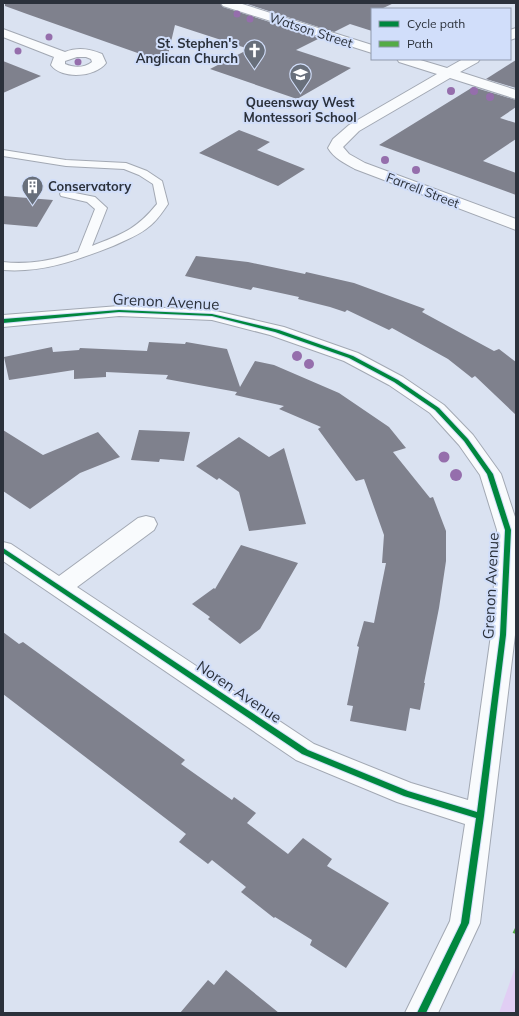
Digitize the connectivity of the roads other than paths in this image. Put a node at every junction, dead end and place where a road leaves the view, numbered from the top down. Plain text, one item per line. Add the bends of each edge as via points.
1 (228, 3) edge
2 (3, 33) edge
3 (371, 49) edge
4 (63, 56) dead end
5 (407, 60) edge
6 (470, 60) edge
7 (449, 73) junction
8 (516, 95) edge
9 (3, 153) edge
10 (65, 194) dead end
11 (516, 225) edge
12 (83, 254) junction
13 (3, 266) edge
14 (3, 321) edge
15 (146, 524) dead end
16 (3, 550) edge
17 (59, 588) junction
18 (480, 816) junction
19 (421, 1013) edge

1 - 3 street, Watson Street
2 - 4 street
5 - 7 street
6 - 7 street
7 - 8 street
7 - 11 street, Farrell Street via 354,128 335,148 344,157 360,166
9 - 12 lane via 66,163 126,166 158,183 163,204 146,223 129,235
10 - 12 lane via 91,199 101,208
12 - 13 lane via 53,264 19,268
14 - 18 street, Grenon Avenue via 119,311 212,315 277,331 351,357 396,381 442,414 466,440 490,474 508,530 503,635
15 - 17 street
16 - 17 street, Noren Avenue
17 - 18 street, Noren Avenue via 305,752 406,794
18 - 19 street, Grenon Avenue via 464,923

